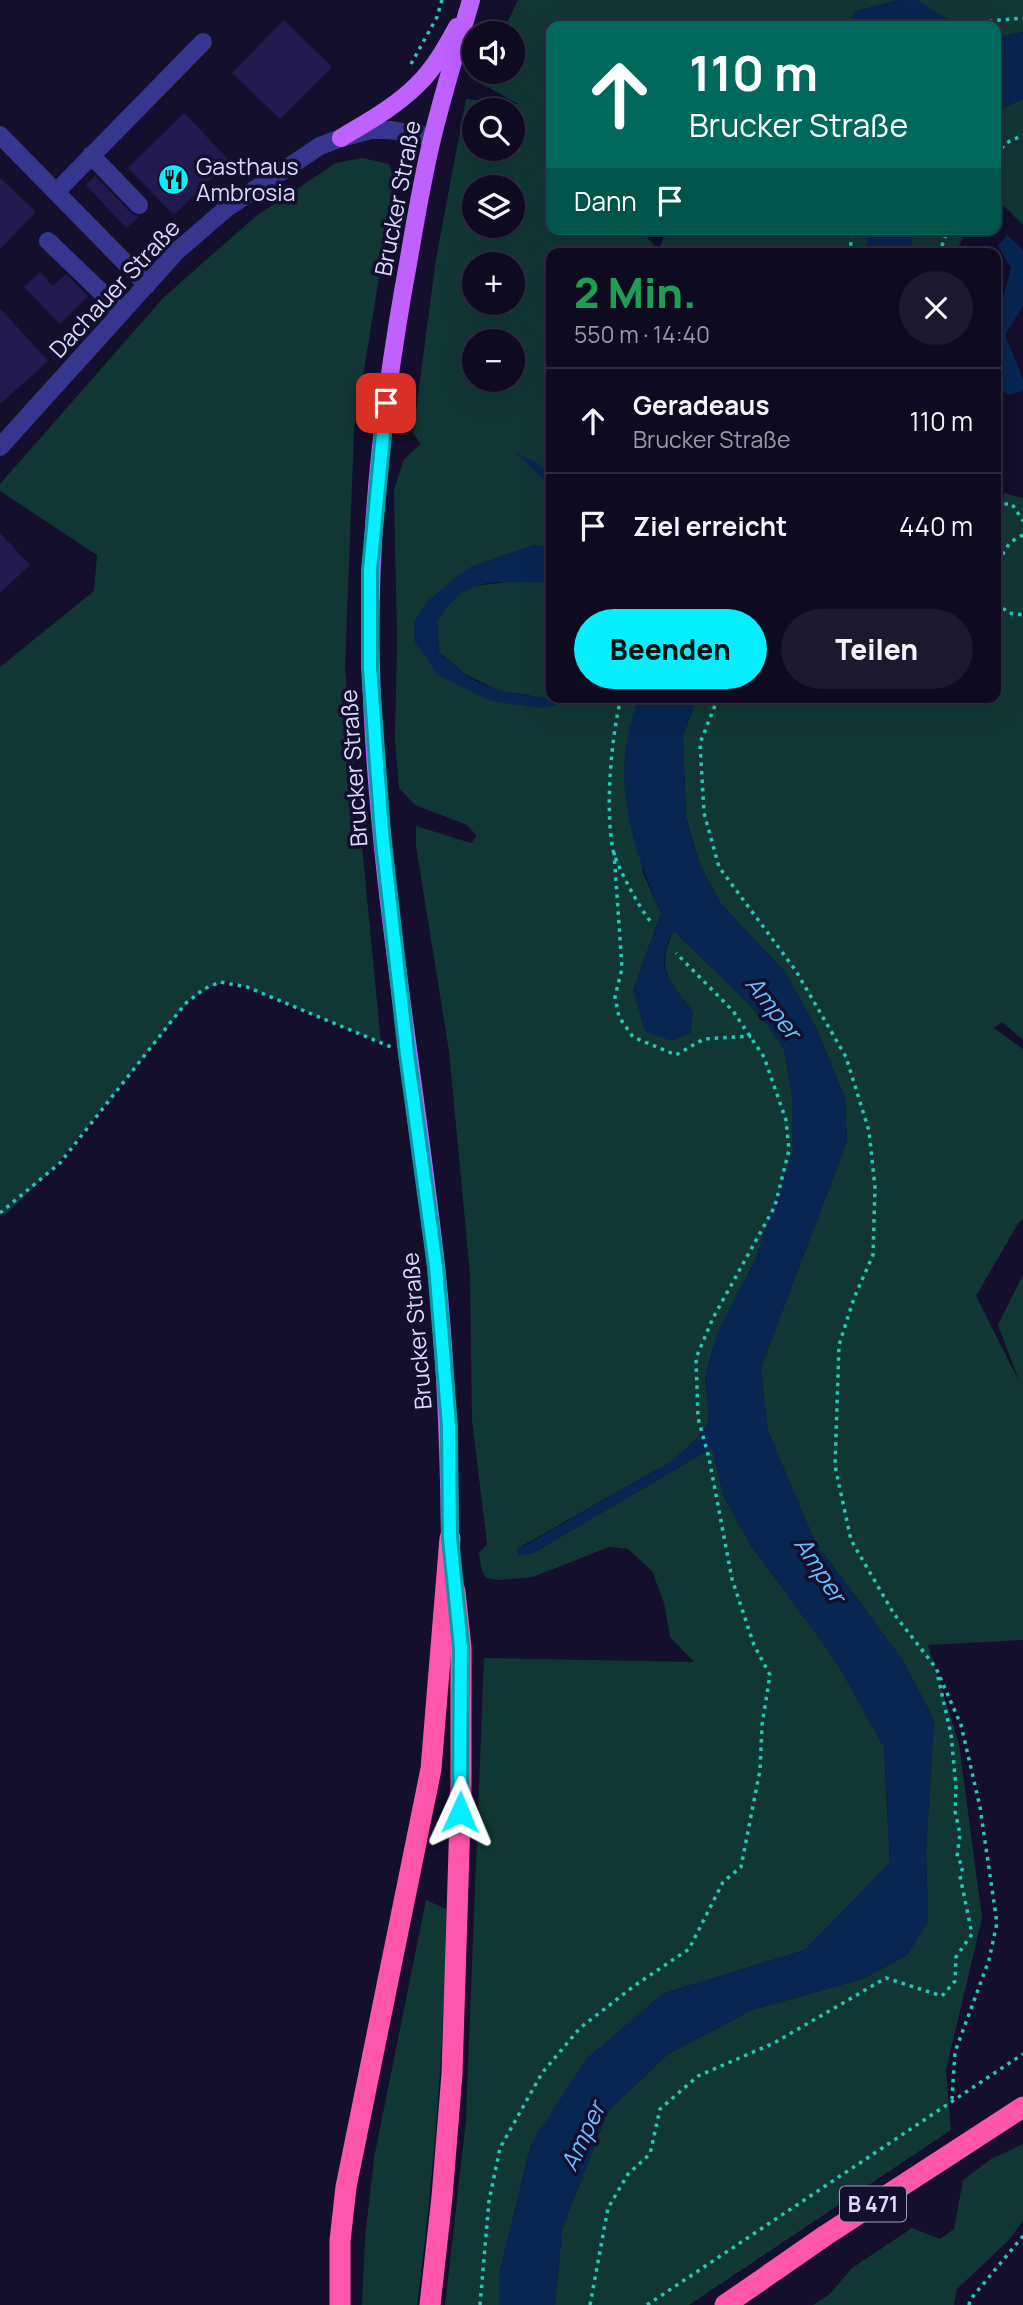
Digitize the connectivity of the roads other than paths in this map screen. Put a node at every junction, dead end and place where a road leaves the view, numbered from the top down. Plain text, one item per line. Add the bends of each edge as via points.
1 (471, 1) edge
2 (203, 42) dead end
3 (0, 135) edge
4 (432, 137) junction
5 (341, 138) junction
6 (91, 155) junction
7 (56, 192) junction
8 (139, 205) dead end
9 (48, 241) dead end
10 (147, 285) junction
11 (122, 312) junction
12 (0, 447) edge
13 (450, 1538) junction
14 (1023, 2107) edge
15 (340, 2305) edge
16 (430, 2305) edge
17 (726, 2305) edge

1 - 4 main road, Brucker Straße
1 - 5 main road via 419,84
2 - 6 street
3 - 7 street
4 - 5 street, Dachauer Straße via 371,130
4 - 13 main road, Brucker Straße via 383,424 370,570 370,668 382,833 436,1267 449,1426
5 - 10 street, Dachauer Straße via 320,146 227,208 177,251
6 - 7 street
6 - 8 street
7 - 10 street
9 - 11 street
10 - 11 street, Dachauer Straße
11 - 12 street, Dachauer Straße
13 - 15 highway via 431,1769 346,2187
13 - 16 highway via 461,1648 461,1786 452,2074
14 - 17 highway, B 471

